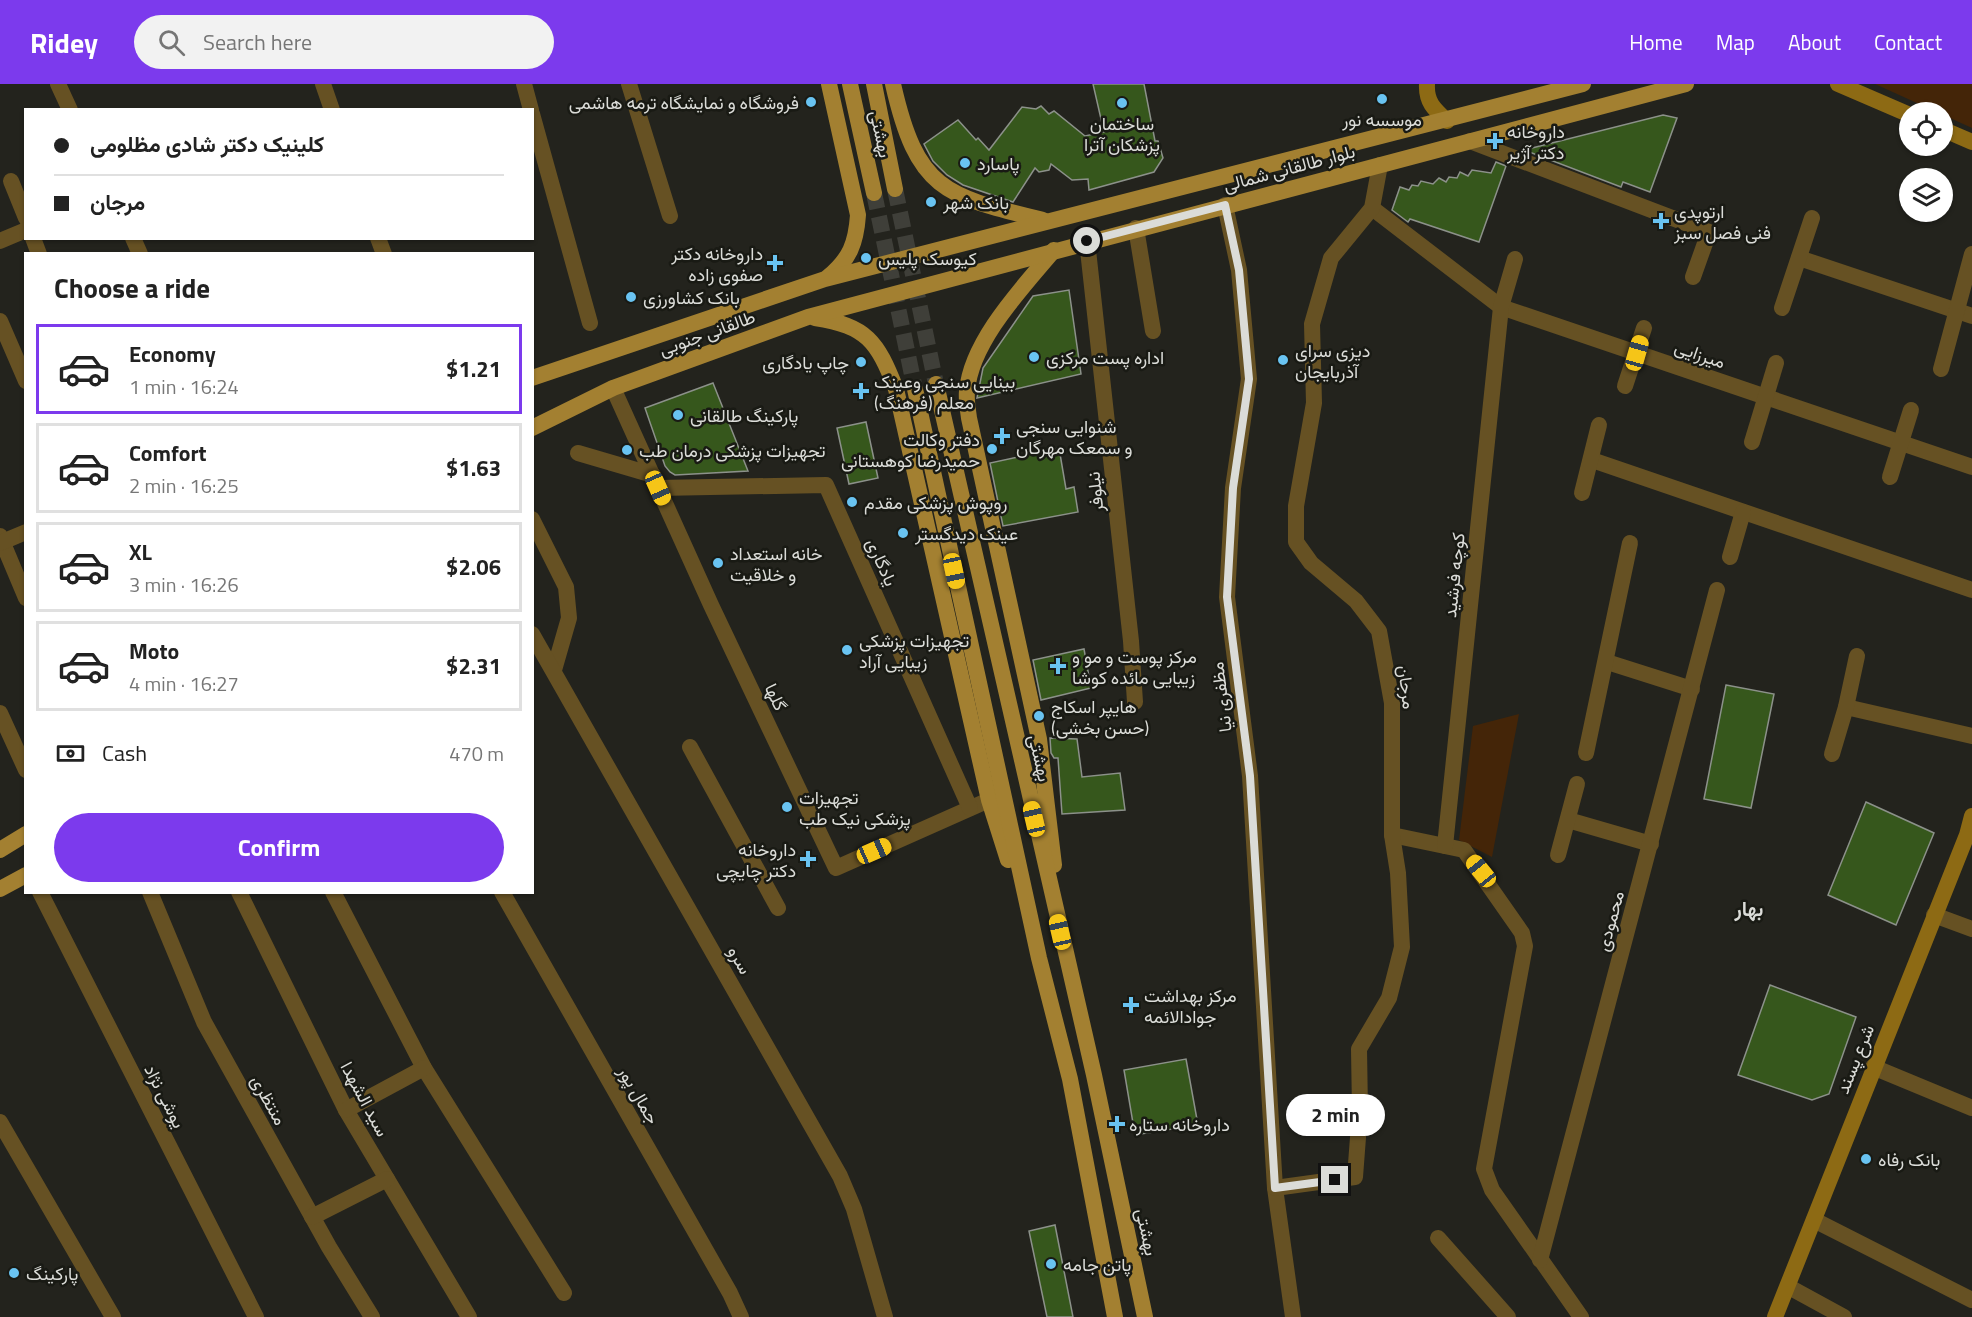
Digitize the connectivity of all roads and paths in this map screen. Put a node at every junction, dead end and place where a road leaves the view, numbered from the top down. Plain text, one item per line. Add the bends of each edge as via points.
1 (58, 84) edge
2 (322, 84) edge
3 (524, 84) edge
4 (629, 84) edge
5 (829, 84) edge
6 (850, 84) edge
7 (874, 84) edge
8 (893, 84) edge
9 (1427, 84) edge
10 (1583, 84) edge
11 (1686, 84) edge
12 (1839, 84) edge
13 (69, 108) edge
14 (331, 108) edge
15 (530, 108) edge
16 (1899, 110) edge
17 (1447, 120) junction
18 (534, 121) edge
19 (1953, 134) edge
20 (1470, 141) junction
21 (1972, 142) edge
22 (1380, 165) junction
23 (11, 181) dead end
24 (895, 189) tunnel mouth
25 (874, 193) tunnel mouth
26 (1225, 205) junction
27 (1372, 208) junction
28 (24, 213) edge
29 (670, 216) dead end
30 (1812, 218) dead end
31 (1047, 221) junction
32 (1136, 228) junction
33 (24, 231) edge
34 (0, 241) edge
35 (1087, 241) junction
36 (1054, 250) junction
37 (1972, 254) edge
38 (1799, 258) junction
39 (1515, 259) dead end
40 (894, 261) joint
41 (1693, 277) dead end
42 (825, 279) junction
43 (901, 291) joint
44 (1501, 307) junction
45 (1782, 308) dead end
46 (1965, 314) edge
47 (808, 317) junction
48 (0, 321) edge
49 (590, 323) dead end
50 (1644, 328) dead end
51 (1153, 331) dead end
52 (1637, 353) junction
53 (579, 362) junction
54 (1776, 363) dead end
55 (1941, 369) dead end
56 (24, 376) edge
57 (534, 377) edge
58 (936, 384) tunnel mouth
59 (1625, 386) dead end
60 (534, 387) edge
61 (613, 388) junction
62 (915, 389) tunnel mouth
63 (1767, 398) junction
64 (1911, 410) dead end
65 (540, 419) edge
66 (1599, 425) dead end
67 (1752, 442) dead end
68 (1900, 443) junction
69 (578, 453) dead end
70 (1592, 460) junction
71 (1972, 467) edge
72 (1890, 477) dead end
73 (656, 482) junction
74 (1582, 493) dead end
75 (1743, 512) junction
76 (534, 523) edge
77 (24, 533) edge
78 (1, 540) edge
79 (1630, 543) dead end
80 (1730, 557) dead end
81 (1972, 590) edge
82 (1717, 591) dead end
83 (24, 593) edge
84 (534, 637) edge
85 (1857, 656) dead end
86 (1607, 662) junction
87 (555, 670) junction
88 (1692, 688) junction
89 (1135, 702) dead end
90 (1846, 707) junction
91 (0, 713) edge
92 (1972, 736) edge
93 (690, 747) dead end
94 (1586, 753) dead end
95 (1832, 754) dead end
96 (24, 767) edge
97 (1577, 784) dead end
98 (989, 800) junction
99 (970, 808) junction
100 (1972, 816) edge
101 (1568, 820) junction
102 (24, 835) edge
103 (1392, 835) junction
104 (1970, 836) edge
105 (1651, 844) junction
106 (1445, 846) junction
107 (0, 849) edge
108 (1558, 855) dead end
109 (24, 876) edge
110 (0, 889) edge
111 (41, 894) edge
112 (151, 894) edge
113 (240, 894) edge
114 (334, 894) edge
115 (502, 894) edge
116 (778, 908) dead end
117 (1934, 915) junction
118 (1972, 929) edge
119 (1065, 955) junction
120 (1039, 958) junction
121 (1873, 1066) junction
122 (424, 1068) junction
123 (1972, 1108) edge
124 (346, 1110) junction
125 (0, 1122) edge
126 (387, 1179) junction
127 (1275, 1188) junction
128 (312, 1217) junction
129 (1814, 1220) junction
130 (1438, 1238) dead end
131 (1540, 1260) junction
132 (1789, 1287) junction
133 (564, 1293) dead end
134 (1972, 1300) edge
135 (113, 1317) edge
136 (256, 1317) edge
137 (372, 1317) edge
138 (469, 1317) edge
139 (741, 1317) edge
140 (885, 1317) edge
141 (1115, 1317) edge
142 (1145, 1317) edge
143 (1293, 1317) edge
144 (1508, 1317) edge
145 (1581, 1317) edge
146 (1775, 1317) edge
147 (1845, 1317) edge

1 - 13 street
2 - 14 street
3 - 15 street
4 - 29 street
5 - 42 main road via 858,215 852,252
6 - 25 main road, بهشتى
7 - 24 main road, بهشتى
8 - 31 main road via 910,146 928,175 975,203
9 - 17 main road via 1426,97
10 - 17 main road, بلوار طالقانی شمالی
11 - 20 main road, بلوار طالقانی شمالی
12 - 16 main road
17 - 31 main road, بلوار طالقانی شمالی
18 - 49 street
19 - 21 main road
20 - 22 main road, بلوار طالقانی شمالی
20 - 41 street via 1709,232
22 - 26 main road, بلوار طالقانی شمالی
22 - 27 street, مرجان
23 - 28 street
26 - 32 main road, بلوار طالقانی شمالی
26 - 127 street, مظفری نیا via 1239,270 1249,379 1233,488 1227,597 1250,776
27 - 44 street, میرزایی
27 - 103 street, مرجان via 1331,258 1312,324 1314,403 1296,506 1296,542 1311,563 1356,601 1379,631 1392,703
30 - 38 street
31 - 40 main road, بلوار طالقانی شمالی
32 - 35 main road, بلوار طالقانی شمالی
32 - 51 street
33 - 34 street
35 - 36 main road, بلوار طالقانی شمالی
35 - 89 street, نیلوفر
36 - 43 main road, بلوار طالقانی شمالی
36 - 119 main road via 984,340 967,391 969,418 1039,739
37 - 46 street
38 - 45 street
38 - 46 street
39 - 44 street, كوچه فرشيد
40 - 42 main road, طالقانی جنوبی
42 - 53 main road, طالقانی جنوبی
43 - 47 main road, طالقانی جنوبی
44 - 52 street, میرزایی
44 - 106 street, كوچه فرشيد
46 - 55 street
47 - 61 main road, طالقانی جنوبی
47 - 98 main road via 844,323 862,333 885,362 896,389
48 - 56 street
50 - 52 street
52 - 59 street
52 - 63 street, میرزایی
53 - 57 main road, طالقانی جنوبی
53 - 60 main road
54 - 63 street
58 - 119 main road, بهشتى
61 - 65 main road, طالقانی جنوبی
61 - 73 street, گلها
62 - 120 main road
63 - 67 street
63 - 68 street, میرزایی
64 - 68 street
66 - 70 street
68 - 71 street, میرزایی
68 - 72 street
69 - 73 street
70 - 74 street
70 - 75 street
73 - 99 street, یادگاری via 826,485
73 - 99 street, گلها via 836,868
75 - 80 street
75 - 81 street
76 - 87 street via 566,587 569,618
77 - 78 street
78 - 83 street
79 - 86 street
82 - 88 street, محمودی
84 - 87 street, سرو
85 - 90 street
86 - 88 street
86 - 94 street
87 - 140 street, سرو via 840,1176 854,1209
88 - 105 street, محمودی
90 - 92 street
90 - 95 street
91 - 96 street
93 - 116 street
97 - 101 street
98 - 99 street, گلها
98 - 120 main road
100 - 104 main road, شرع پسند
101 - 105 street
101 - 108 street
102 - 107 main road
103 - 106 street
103 - 127 street, مرجان via 1402,947 1389,998 1359,1049 1355,1177
104 - 117 main road, شرع پسند
105 - 131 street, محمودی
106 - 131 street via 1464,850 1481,871 1522,933 1525,946 1484,1169 1492,1190
109 - 110 main road
111 - 136 street, یوشی نژاد
112 - 128 street, منتظری via 204,1022
113 - 124 street, سید الشهدا
114 - 122 street
115 - 139 street, جمال پور
117 - 118 street
117 - 121 main road, شرع پسند
119 - 142 main road, بهشتى
120 - 141 main road via 1070,1079
121 - 123 street
121 - 129 main road, شرع پسند
122 - 124 street
122 - 133 street
124 - 126 street, سید الشهدا
125 - 135 street
126 - 128 street
126 - 138 street, سید الشهدا
127 - 143 street, مظفری نیا
128 - 137 street, منتظری
129 - 132 main road, شرع پسند
129 - 134 street
130 - 144 street
131 - 145 street
132 - 146 main road, شرع پسند
132 - 147 street

